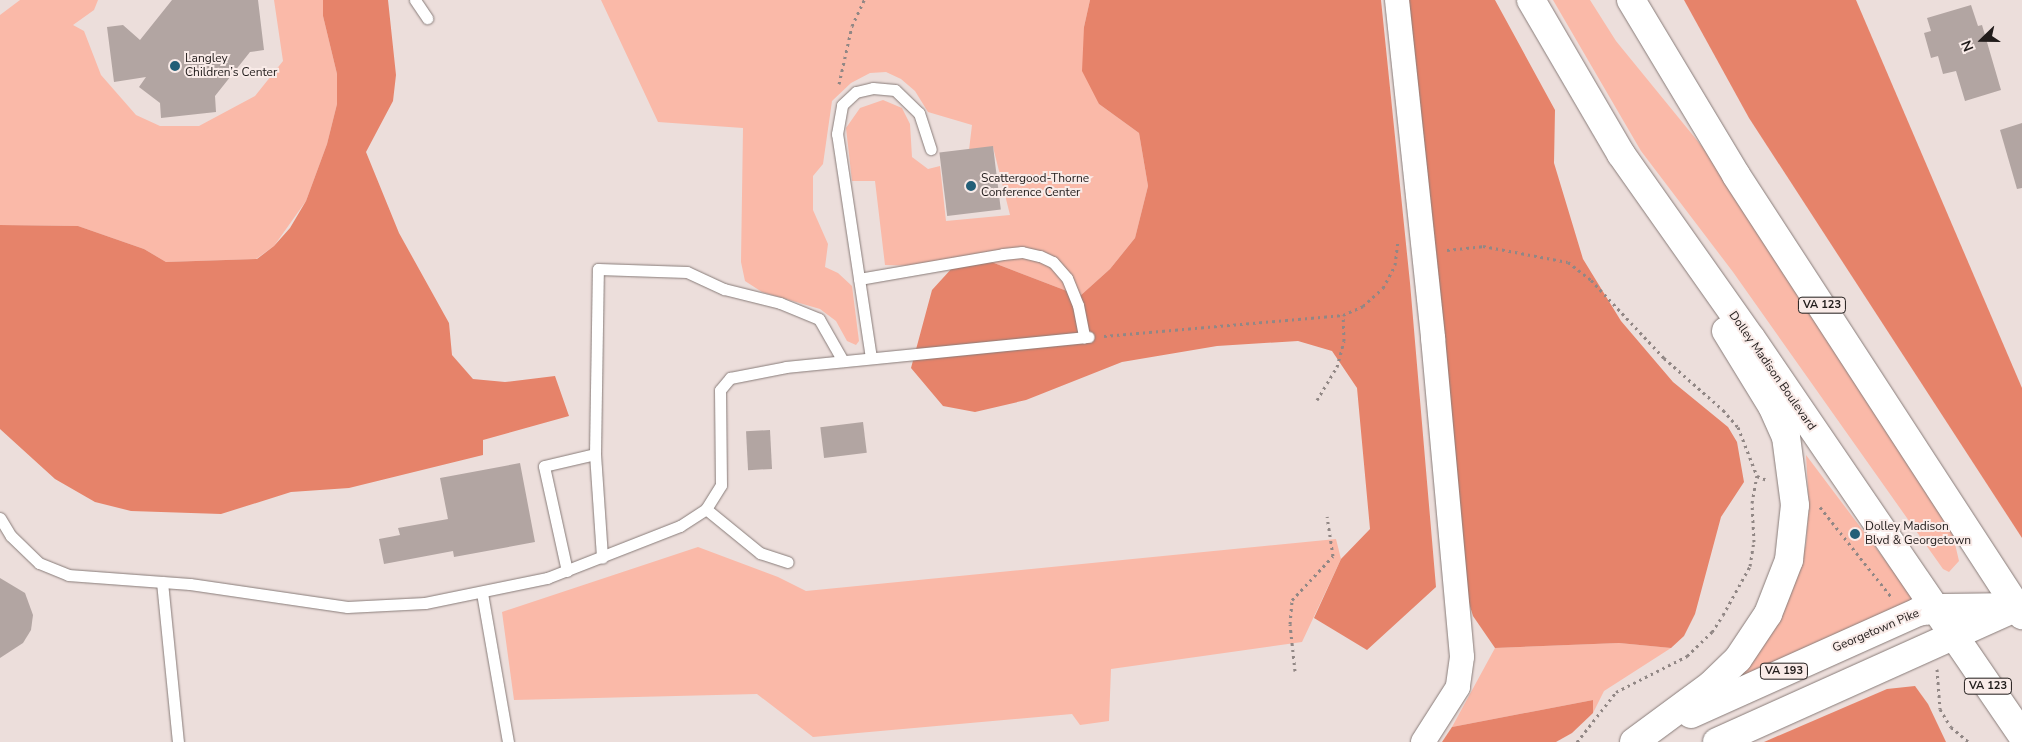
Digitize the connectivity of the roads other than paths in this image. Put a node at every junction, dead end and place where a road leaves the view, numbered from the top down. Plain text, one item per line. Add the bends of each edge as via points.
1 (415, 0) edge
2 (1397, 0) edge
3 (1531, 0) edge
4 (1631, 0) edge
5 (427, 18) dead end
6 (931, 149) dead end
7 (1665, 220) junction
8 (859, 279) junction
9 (872, 358) junction
10 (843, 360) junction
11 (595, 454) junction
12 (706, 509) junction
13 (0, 518) edge
14 (602, 558) junction
15 (788, 562) dead end
16 (567, 571) junction
17 (162, 582) junction
18 (482, 593) junction
19 (1936, 609) junction
20 (2020, 610) edge
21 (1954, 636) junction
22 (2022, 736) edge
23 (178, 742) edge
24 (508, 742) edge
25 (1423, 742) edge
26 (1635, 742) edge
27 (1717, 742) edge

1 - 5 lane
2 - 25 street via 1462,657 1458,687
3 - 7 main road, Dolley Madison Boulevard / VA 123 via 1600,120
4 - 20 main road, VA 123 via 1736,175
6 - 8 lane via 919,113 895,90 873,88 856,92 842,105 837,134
7 - 19 main road, Dolley Madison Boulevard / VA 123 via 1751,338
7 - 26 main road via 1736,349 1776,413 1786,437 1795,489 1795,522 1789,560 1778,593 1759,630 1726,672
8 - 9 lane
8 - 9 lane via 1003,254 1022,252 1040,256 1053,262 1067,278 1087,337
9 - 10 lane
10 - 11 lane via 835,341 819,319 780,303 724,289 687,272 598,269
10 - 12 lane via 750,372 730,378 723,384 720,390 720,485
11 - 14 lane
11 - 16 lane via 544,466
12 - 14 lane via 680,526
12 - 15 lane via 760,553
13 - 17 lane via 11,536 39,563 68,575
14 - 16 lane
16 - 18 lane
17 - 18 lane via 347,607 425,603
17 - 23 lane
18 - 24 lane
19 - 20 main road, Georgetown Pike / VA 193
19 - 21 main road, Dolley Madison Boulevard / VA 123
19 - 26 main road, Georgetown Pike / VA 193 via 1904,618 1717,701
20 - 21 main road
21 - 22 main road, Dolley Madison Boulevard / VA 123
21 - 27 main road

